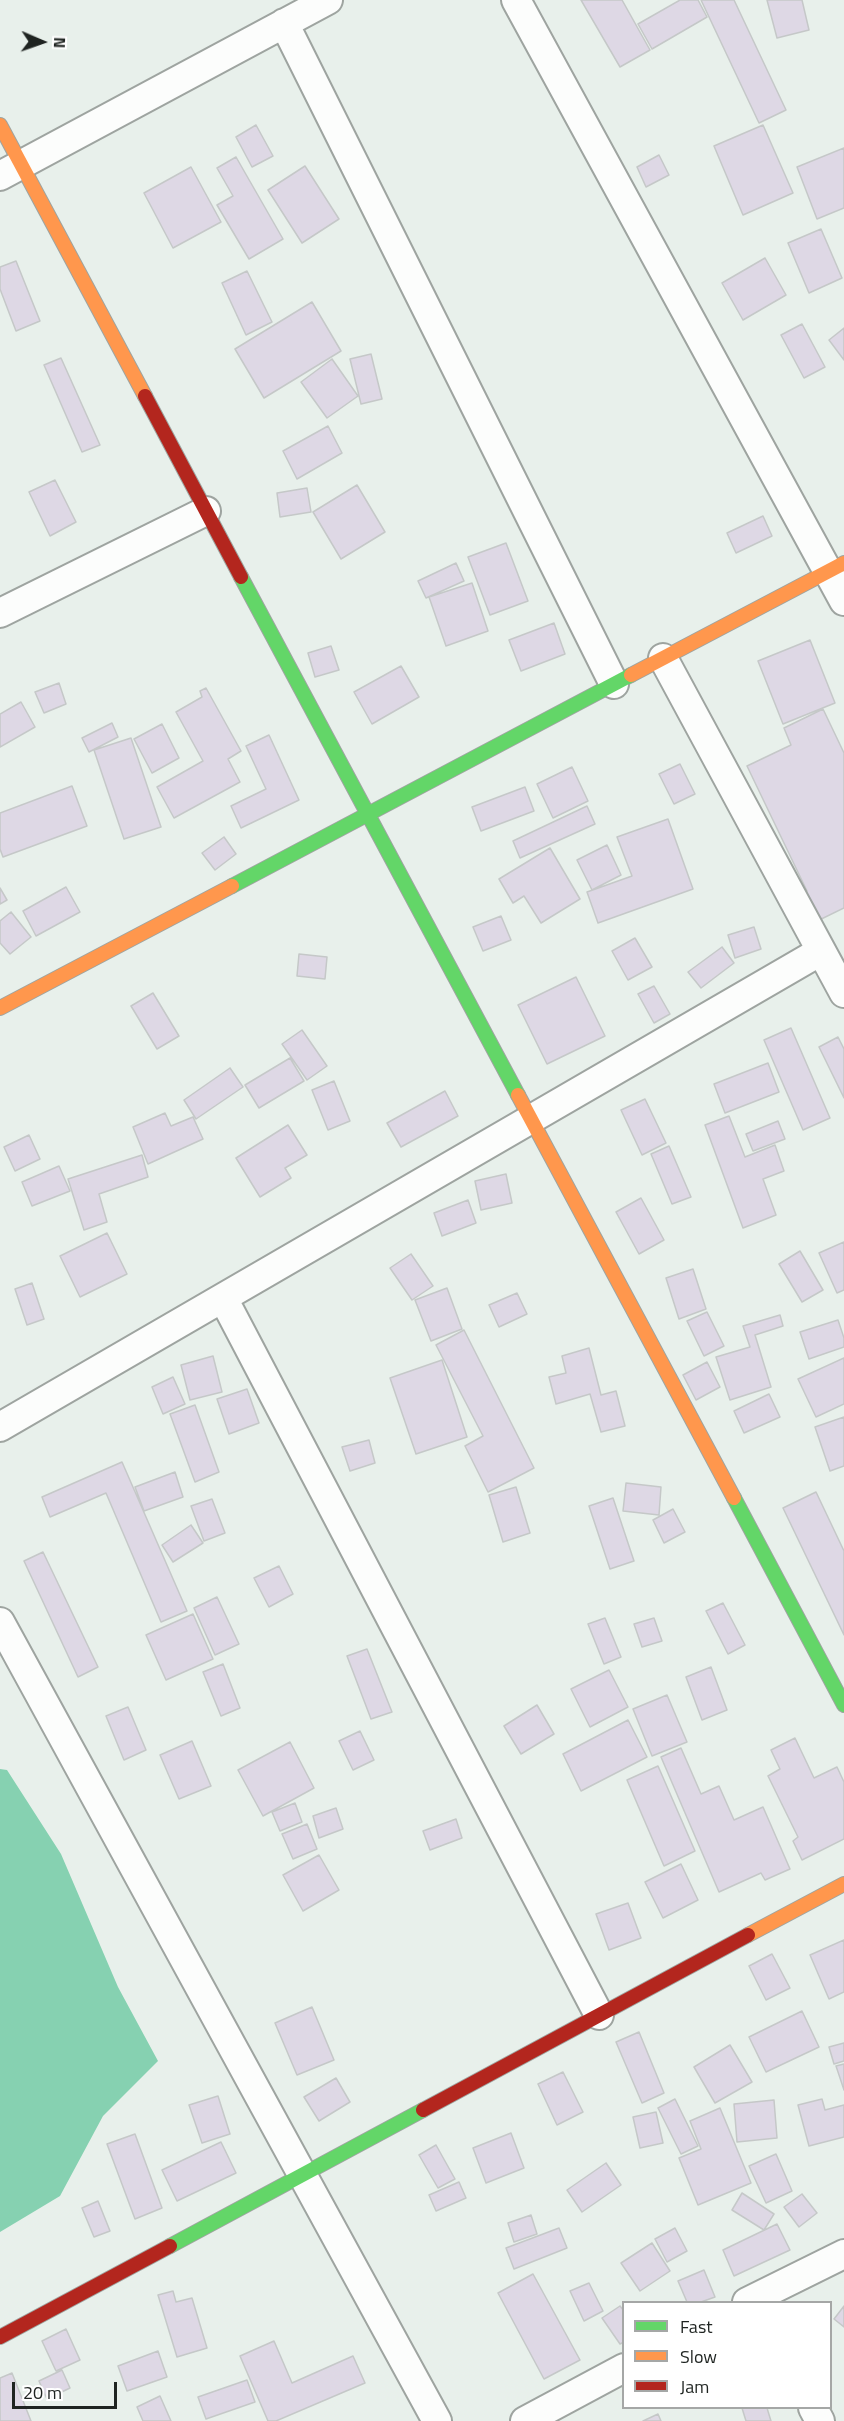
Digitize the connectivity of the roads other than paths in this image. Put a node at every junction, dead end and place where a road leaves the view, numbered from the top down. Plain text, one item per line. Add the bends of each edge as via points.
1 (328, 0) edge
2 (516, 0) edge
3 (284, 23) junction
4 (0, 126) edge
5 (10, 170) edge
6 (206, 511) junction
7 (836, 567) edge
8 (844, 601) edge
9 (0, 613) edge
10 (663, 658) junction
11 (614, 684) junction
12 (368, 814) junction
13 (821, 951) junction
14 (844, 993) edge
15 (0, 1008) edge
16 (531, 1119) junction
17 (223, 1298) junction
18 (0, 1427) edge
19 (0, 1623) edge
20 (844, 1705) edge
21 (844, 1884) edge
22 (599, 2015) junction
23 (302, 2175) junction
24 (844, 2254) edge
25 (752, 2301) edge
26 (0, 2337) edge
27 (622, 2369) edge
28 (437, 2421) edge
29 (525, 2421) edge

1 - 3 street
2 - 7 street
3 - 5 street
3 - 11 street
4 - 5 street
5 - 6 street
6 - 9 street
6 - 12 street
7 - 8 street
7 - 10 street
10 - 11 street
10 - 13 street
11 - 12 street
12 - 15 street
12 - 16 street
13 - 14 street
13 - 16 street
16 - 17 street
16 - 20 street
17 - 18 street
17 - 22 street
19 - 23 street
21 - 22 street
22 - 23 street
23 - 26 street
23 - 28 street
24 - 25 street
27 - 29 street

